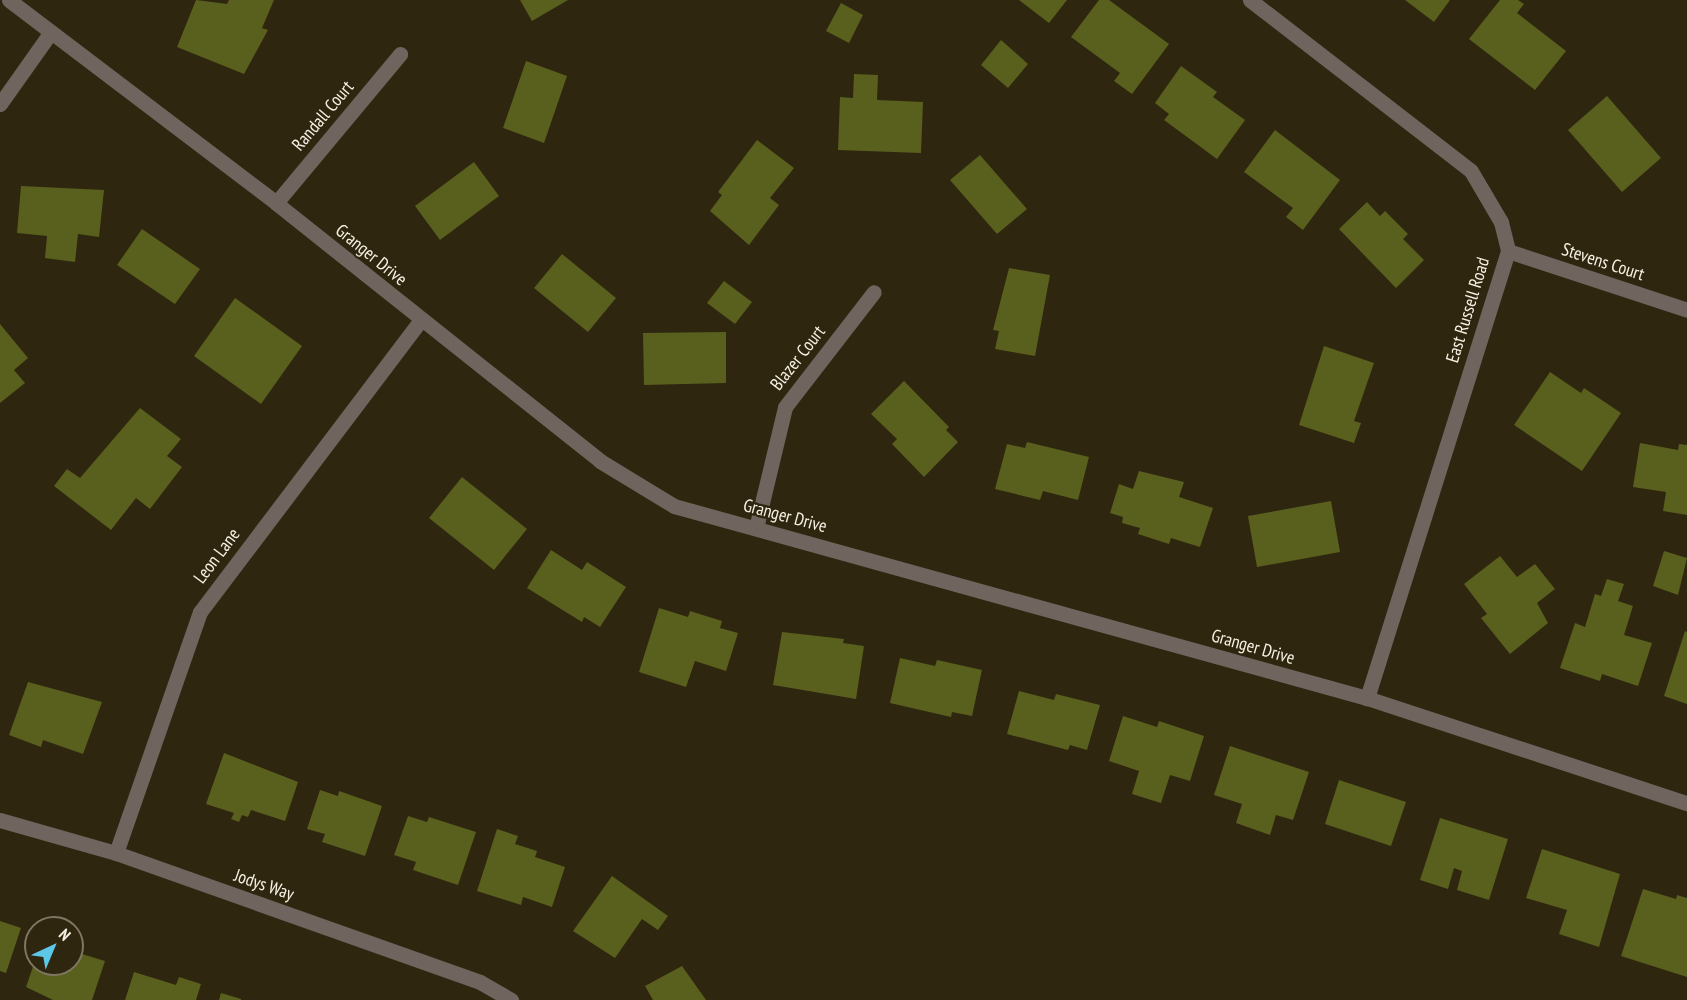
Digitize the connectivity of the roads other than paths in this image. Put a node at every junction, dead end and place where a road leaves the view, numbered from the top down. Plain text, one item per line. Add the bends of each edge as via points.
1 (9, 0) edge
2 (1250, 0) edge
3 (51, 32) junction
4 (400, 54) dead end
5 (0, 104) edge
6 (276, 203) junction
7 (1508, 251) junction
8 (874, 292) dead end
9 (1687, 310) edge
10 (421, 320) junction
11 (756, 528) junction
12 (1367, 699) junction
13 (1687, 803) edge
14 (0, 820) edge
15 (116, 853) junction
16 (511, 1000) edge

1 - 3 street, Granger Drive
2 - 7 street, East Russell Road via 1471,171 1501,222
3 - 5 street
3 - 6 street, Granger Drive
4 - 6 street, Randall Court
6 - 10 street, Granger Drive
7 - 9 street, Stevens Court
7 - 12 street, East Russell Road
8 - 11 street, Blazer Court via 785,407
10 - 11 street, Granger Drive via 600,461 674,506
10 - 15 street, Leon Lane via 200,612
11 - 12 street, Granger Drive
12 - 13 street, Granger Drive
14 - 15 street, Jodys Way
15 - 16 street, Jodys Way via 480,982

